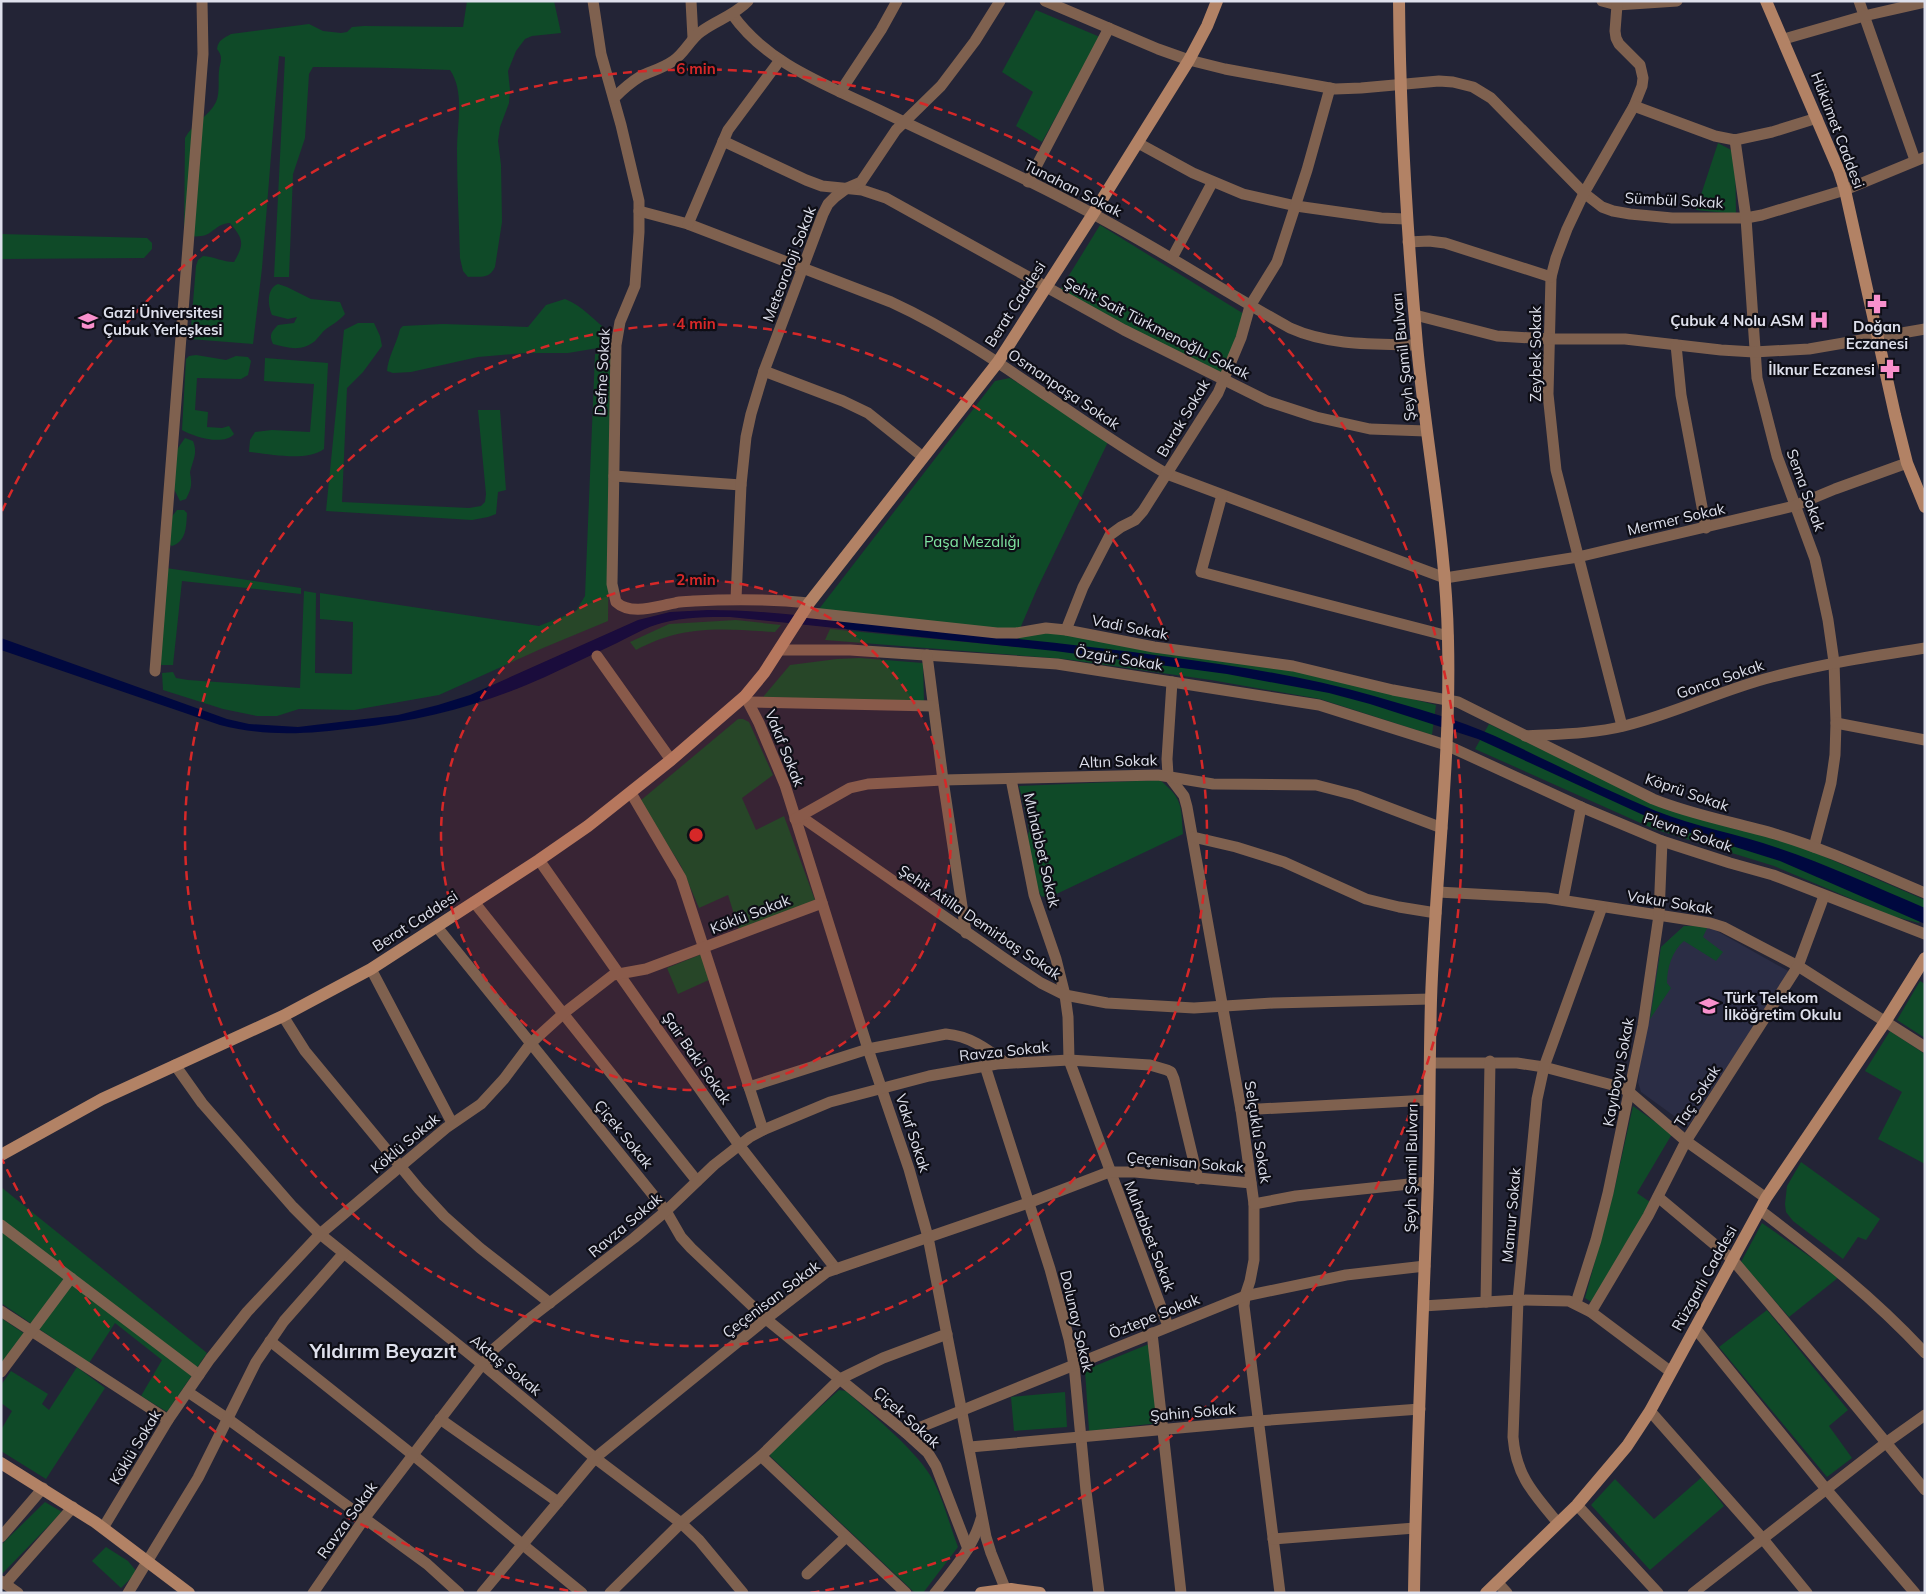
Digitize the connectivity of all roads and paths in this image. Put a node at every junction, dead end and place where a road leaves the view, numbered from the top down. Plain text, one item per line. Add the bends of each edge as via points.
1 (202, 1) edge
2 (593, 1) edge
3 (690, 1) edge
4 (748, 1) edge
5 (897, 1) edge
6 (1000, 1) edge
7 (1045, 1) edge
8 (1217, 1) edge
9 (1399, 1) edge
10 (1602, 1) edge
11 (1677, 1) edge
12 (1766, 1) edge
13 (1859, 1) edge
14 (1925, 2) edge
15 (1617, 5) junction
16 (732, 14) junction
17 (1864, 16) junction
18 (1109, 28) junction
19 (693, 38) junction
20 (1784, 39) junction
21 (780, 60) junction
22 (1189, 60) junction
23 (1400, 85) junction
24 (1330, 88) junction
25 (840, 92) junction
26 (614, 98) junction
27 (1634, 106) junction
28 (1817, 118) junction
29 (903, 122) junction
30 (1735, 140) junction
31 (722, 141) junction
32 (1138, 143) junction
33 (1920, 158) edge
34 (1028, 182) junction
35 (1212, 183) junction
36 (847, 188) junction
37 (1845, 190) junction
38 (1584, 193) junction
39 (1296, 206) junction
40 (639, 211) junction
41 (1093, 214) junction
42 (1746, 218) junction
43 (1406, 219) junction
44 (688, 224) junction
45 (1408, 242) junction
46 (1172, 258) junction
47 (802, 268) junction
48 (1551, 277) junction
49 (1046, 287) junction
50 (1250, 306) junction
51 (1415, 315) junction
52 (1925, 329) edge
53 (1877, 337) junction
54 (1549, 339) junction
55 (1676, 344) junction
56 (1417, 345) junction
57 (1754, 352) junction
58 (998, 362) junction
59 (764, 371) junction
60 (1223, 380) junction
61 (1426, 432) junction
62 (923, 457) junction
63 (1907, 463) junction
64 (1167, 474) junction
65 (614, 476) junction
66 (742, 485) junction
67 (1222, 495) junction
68 (1794, 506) junction
69 (1925, 507) edge
70 (1706, 528) junction
71 (1578, 557) junction
72 (1445, 578) junction
73 (736, 599) junction
74 (616, 602) joint
75 (806, 608) junction
76 (1066, 630) junction
77 (1448, 636) junction
78 (1925, 648) edge
79 (779, 650) junction
80 (927, 655) junction
81 (597, 656) dead end
82 (1834, 662) junction
83 (155, 671) dead end
84 (1172, 682) junction
85 (746, 699) junction
86 (1448, 704) junction
87 (933, 706) junction
88 (1836, 723) junction
89 (1622, 726) junction
90 (1524, 736) junction
91 (1925, 740) edge
92 (1446, 745) junction
93 (671, 760) junction
94 (1168, 775) junction
95 (1011, 779) junction
96 (943, 780) junction
97 (631, 793) junction
98 (1581, 807) junction
99 (798, 818) junction
100 (1442, 828) junction
101 (1193, 837) junction
102 (1662, 841) junction
103 (1814, 847) junction
104 (539, 860) junction
105 (1438, 892) junction
106 (1925, 893) edge
107 (1824, 896) junction
108 (1563, 900) junction
109 (474, 902) junction
110 (822, 903) junction
111 (1602, 907) junction
112 (1436, 913) junction
113 (1660, 915) junction
114 (437, 927) junction
115 (966, 933) junction
116 (1925, 934) edge
117 (704, 947) junction
118 (1925, 958) edge
119 (1798, 966) junction
120 (371, 969) junction
121 (619, 974) junction
122 (1065, 995) junction
123 (1431, 999) junction
124 (1222, 1006) junction
125 (564, 1013) junction
126 (283, 1016) junction
127 (1885, 1022) junction
128 (531, 1043) junction
129 (1925, 1047) edge
130 (868, 1049) junction
131 (1069, 1060) junction
132 (1490, 1061) junction
133 (1006, 1063) junction
134 (1430, 1063) junction
135 (175, 1065) junction
136 (985, 1066) junction
137 (1544, 1068) junction
138 (749, 1087) junction
139 (881, 1087) junction
140 (1630, 1092) junction
141 (1429, 1100) junction
142 (1241, 1110) junction
143 (452, 1123) junction
144 (763, 1130) junction
145 (1686, 1141) junction
146 (739, 1145) junction
147 (1, 1154) edge
148 (400, 1167) junction
149 (1109, 1172) junction
150 (1198, 1179) junction
151 (697, 1182) junction
152 (1428, 1182) junction
153 (1251, 1183) junction
154 (1658, 1197) junction
155 (1028, 1203) junction
156 (1254, 1204) junction
157 (1763, 1204) junction
158 (666, 1211) junction
159 (1, 1225) edge
160 (320, 1234) junction
161 (928, 1237) junction
162 (343, 1254) junction
163 (1732, 1259) junction
164 (1425, 1266) junction
165 (836, 1269) junction
166 (71, 1278) junction
167 (1244, 1296) junction
168 (1518, 1300) junction
169 (1486, 1302) junction
170 (550, 1303) junction
171 (1576, 1303) junction
172 (1423, 1306) junction
173 (1, 1311) edge
174 (1591, 1312) junction
175 (766, 1319) junction
176 (1168, 1326) junction
177 (1695, 1328) junction
178 (31, 1331) junction
179 (1152, 1333) junction
180 (947, 1334) junction
181 (270, 1341) junction
182 (1925, 1353) edge
183 (482, 1364) junction
184 (1074, 1365) junction
185 (1, 1372) edge
186 (1671, 1372) junction
187 (199, 1375) junction
188 (840, 1379) junction
189 (188, 1392) junction
190 (962, 1409) junction
191 (1420, 1409) junction
192 (1650, 1411) junction
193 (1925, 1415) edge
194 (440, 1418) junction
195 (228, 1419) junction
196 (168, 1420) junction
197 (1258, 1421) junction
198 (1163, 1430) junction
199 (906, 1433) junction
200 (1080, 1436) junction
201 (1886, 1442) junction
202 (970, 1447) junction
203 (413, 1455) junction
204 (761, 1456) junction
205 (595, 1458) junction
206 (1, 1463) edge
207 (42, 1488) junction
208 (1826, 1489) junction
209 (1925, 1490) edge
210 (558, 1502) junction
211 (1577, 1505) junction
212 (73, 1508) junction
213 (982, 1517) junction
214 (364, 1519) junction
215 (681, 1523) junction
216 (1558, 1523) junction
217 (104, 1528) junction
218 (1415, 1528) junction
219 (846, 1537) junction
220 (1, 1538) edge
221 (1272, 1539) junction
222 (1763, 1539) junction
223 (523, 1545) junction
224 (968, 1549) junction
225 (148, 1562) junction
226 (807, 1574) dead end
227 (3, 1582) edge
228 (1497, 1582) junction
229 (1006, 1591) edge
230 (18, 1593) edge
231 (128, 1593) edge
232 (188, 1593) edge
233 (313, 1593) edge
234 (459, 1593) edge
235 (482, 1593) edge
236 (582, 1593) edge
237 (610, 1593) edge
238 (743, 1593) edge
239 (906, 1593) edge
240 (935, 1593) edge
241 (982, 1593) edge
242 (1040, 1593) edge
243 (1099, 1593) edge
244 (1181, 1593) edge
245 (1280, 1593) edge
246 (1414, 1593) edge
247 (1486, 1593) edge
248 (1507, 1593) edge
249 (1658, 1593) edge
250 (1693, 1593) edge
251 (1808, 1593) edge
252 (1916, 1593) edge

1 - 83 street via 203,54
2 - 26 street, Defne Sokak via 601,54
3 - 19 street
4 - 16 street
5 - 25 street
6 - 29 street, Meteoroloji Sokak via 941,86
7 - 18 street, Sümbül Sokak
8 - 22 street, Berat Caddesi
9 - 23 street, Şeyh Şamil Bulvarı
10 - 15 street
11 - 15 street
12 - 20 street, Hükümet Caddesi
13 - 17 street
14 - 17 street
15 - 27 street, Zeybek Sokak via 1616,38 1642,71 1642,86
16 - 19 street
16 - 21 street, Tunahan Sokak via 750,36
17 - 20 street
17 - 33 street
18 - 22 street, Sümbül Sokak
18 - 34 street
19 - 26 street via 674,60 636,80
20 - 28 street, Hükümet Caddesi
21 - 25 street, Tunahan Sokak
21 - 31 street
22 - 24 street, Sümbül Sokak
22 - 32 street, Berat Caddesi
23 - 24 street, Sümbül Sokak
23 - 38 street, Sümbül Sokak via 1453,82 1482,92
23 - 43 street, Şeyh Şamil Bulvarı
24 - 39 street, Burak Sokak
25 - 29 street, Tunahan Sokak
26 - 40 street, Defne Sokak via 637,190
27 - 30 street via 1715,136
27 - 38 street, Zeybek Sokak
28 - 30 street
28 - 37 street, Hükümet Caddesi
29 - 34 street, Tunahan Sokak
29 - 36 street, Meteoroloji Sokak via 888,139 861,182
30 - 42 street, Sema Sokak
31 - 36 street, Şehit Sait Türkmenoğlu Sokak via 806,180 822,186
31 - 44 street
32 - 35 street
32 - 41 street, Berat Caddesi
33 - 37 street, Sümbül Sokak
34 - 41 street, Tunahan Sokak
35 - 39 street
35 - 46 street
36 - 47 street, Meteoroloji Sokak via 828,204
36 - 49 street, Şehit Sait Türkmenoğlu Sokak via 886,198
37 - 42 street, Sümbül Sokak
37 - 53 street, Hükümet Caddesi
38 - 42 street, Sümbül Sokak via 1602,206 1630,214 1672,218
38 - 48 street, Zeybek Sokak via 1567,229
39 - 43 street via 1367,217
39 - 50 street, Burak Sokak via 1277,262
40 - 44 street, Osmanpaşa Sokak
40 - 65 street, Defne Sokak via 635,286 620,322 616,345
41 - 46 street, Tunahan Sokak
41 - 49 street, Berat Caddesi
42 - 57 street, Sema Sokak
43 - 45 street, Şeyh Şamil Bulvarı
44 - 47 street, Osmanpaşa Sokak
45 - 48 street via 1445,243
45 - 51 street, Şeyh Şamil Bulvarı
46 - 50 street, Tunahan Sokak
47 - 58 street, Osmanpaşa Sokak via 923,317
47 - 59 street, Meteoroloji Sokak
48 - 54 street, Zeybek Sokak
49 - 58 street, Berat Caddesi
49 - 60 street, Şehit Sait Türkmenoğlu Sokak
50 - 56 street, Tunahan Sokak via 1290,328 1318,338
50 - 60 street, Burak Sokak via 1241,338
51 - 54 street via 1498,336
51 - 56 street, Şeyh Şamil Bulvarı
52 - 53 street
53 - 57 street via 1809,349
53 - 63 street, Hükümet Caddesi
54 - 55 street
54 - 71 street, Zeybek Sokak via 1548,394 1554,458
55 - 57 street
55 - 70 street via 1681,395
56 - 61 street, Şeyh Şamil Bulvarı
57 - 68 street, Sema Sokak via 1762,402
58 - 62 street, Berat Caddesi
58 - 64 street, Osmanpaşa Sokak
59 - 62 street via 868,413
59 - 66 street, Meteoroloji Sokak via 746,437
60 - 61 street, Şehit Sait Türkmenoğlu Sokak via 1267,401 1316,417 1370,429
60 - 64 street, Burak Sokak
61 - 72 street, Şeyh Şamil Bulvarı
62 - 75 street, Berat Caddesi
63 - 68 street, Mermer Sokak
63 - 69 street, Hükümet Caddesi
64 - 67 street, Osmanpaşa Sokak
64 - 76 street, Burak Sokak via 1139,516 1110,535 1083,587
65 - 66 street
65 - 74 street, Defne Sokak via 612,584
66 - 73 street, Meteoroloji Sokak
67 - 72 street, Osmanpaşa Sokak
67 - 77 street via 1201,572
68 - 70 street, Mermer Sokak
68 - 82 street, Sema Sokak via 1815,559
70 - 71 street, Mermer Sokak
71 - 72 street, Mermer Sokak
71 - 89 street, Zeybek Sokak
72 - 77 street, Şeyh Şamil Bulvarı
73 - 74 street, Vadi Sokak via 676,602 636,609 625,608
73 - 75 street, Vadi Sokak via 772,600
75 - 76 street, Vadi Sokak via 997,633 1046,628
75 - 79 street, Berat Caddesi
76 - 86 street, Vadi Sokak via 1172,650 1293,666
77 - 86 street, Şeyh Şamil Bulvarı
78 - 82 street, Gonca Sokak
79 - 80 street, Özgür Sokak
79 - 85 street, Berat Caddesi
80 - 84 street, Özgür Sokak via 1057,664
80 - 87 street
81 - 93 street
82 - 88 street, Sema Sokak
82 - 89 street, Gonca Sokak via 1771,677
84 - 92 street, Özgür Sokak via 1319,705
84 - 94 street
85 - 87 street
85 - 93 street, Berat Caddesi
85 - 99 street, Vakıf Sokak via 760,722
86 - 90 street, Köprü Sokak via 1458,702
86 - 92 street, Şeyh Şamil Bulvarı
87 - 96 street
88 - 91 street
88 - 103 street, Sema Sokak via 1831,783
89 - 90 street, Gonca Sokak
90 - 103 street, Köprü Sokak via 1664,803
92 - 98 street, Plevne Sokak
92 - 100 street, Şeyh Şamil Bulvarı
93 - 97 street, Berat Caddesi
94 - 95 street, Altın Sokak
94 - 100 street, Altın Sokak via 1213,784 1316,785 1355,795
94 - 101 street, Selçuklu Sokak via 1184,796
95 - 96 street, Altın Sokak
95 - 122 street, Muhabbet Sokak via 1034,895
96 - 99 street, Altın Sokak via 880,782 860,786
96 - 115 street
97 - 104 street, Berat Caddesi
97 - 117 street via 677,869
98 - 102 street, Plevne Sokak
98 - 108 street
99 - 110 street, Vakıf Sokak
99 - 115 street, Şehit Atilla Demirbaş Sokak
100 - 105 street, Şeyh Şamil Bulvarı
101 - 112 street via 1275,859 1366,899
101 - 124 street, Selçuklu Sokak
102 - 107 street, Plevne Sokak via 1773,875
102 - 113 street, Kayıboyu Sokak
103 - 106 street, Köprü Sokak
104 - 109 street, Berat Caddesi
104 - 121 street, Şair Baki Sokak
105 - 108 street, Vakur Sokak
105 - 112 street, Şeyh Şamil Bulvarı
107 - 116 street, Plevne Sokak
107 - 119 street, Taç Sokak
108 - 111 street, Vakur Sokak
109 - 114 street, Berat Caddesi
109 - 125 street
110 - 117 street, Köklü Sokak
110 - 130 street, Vakıf Sokak
111 - 113 street, Vakur Sokak
111 - 137 street, Mamur Sokak
112 - 123 street, Şeyh Şamil Bulvarı
113 - 119 street, Vakur Sokak via 1723,927
113 - 140 street, Kayıboyu Sokak
114 - 120 street, Berat Caddesi
114 - 128 street, Çiçek Sokak
115 - 122 street, Şehit Atilla Demirbaş Sokak via 1041,983
117 - 121 street, Köklü Sokak via 646,969
117 - 138 street
118 - 127 street, Rüzgarlı Caddesi
119 - 127 street, Vakur Sokak
119 - 145 street, Taç Sokak
120 - 126 street, Berat Caddesi
120 - 143 street
121 - 125 street, Köklü Sokak via 600,984
121 - 146 street, Şair Baki Sokak
122 - 124 street, Şehit Atilla Demirbaş Sokak via 1089,1001 1158,1007
122 - 131 street, Muhabbet Sokak
123 - 124 street, Şehit Atilla Demirbaş Sokak
123 - 134 street, Şeyh Şamil Bulvarı
124 - 142 street, Selçuklu Sokak
125 - 128 street, Köklü Sokak
125 - 151 street
126 - 135 street, Berat Caddesi
126 - 148 street via 305,1051
127 - 129 street, Vakur Sokak
127 - 157 street, Rüzgarlı Caddesi
128 - 143 street, Köklü Sokak via 488,1098
128 - 158 street, Çiçek Sokak
130 - 133 street via 936,1035 955,1035 973,1041
130 - 138 street
130 - 139 street, Vakıf Sokak
131 - 133 street, Ravza Sokak
131 - 149 street, Muhabbet Sokak
131 - 150 street, Ravza Sokak via 1150,1065 1171,1072
132 - 134 street
132 - 137 street
132 - 169 street
133 - 136 street, Ravza Sokak
134 - 141 street, Şeyh Şamil Bulvarı
135 - 147 street, Berat Caddesi via 102,1099
135 - 160 street, Aktaş Sokak via 202,1103
136 - 139 street, Ravza Sokak
136 - 155 street, Dolunay Sokak
137 - 140 street via 1604,1082
137 - 168 street, Mamur Sokak via 1533,1132
138 - 144 street
139 - 144 street, Ravza Sokak via 830,1102
139 - 161 street, Vakıf Sokak
140 - 145 street
140 - 171 street, Kayıboyu Sokak via 1606,1203
141 - 142 street
141 - 152 street, Şeyh Şamil Bulvarı
142 - 153 street, Selçuklu Sokak
143 - 148 street, Köklü Sokak
144 - 146 street, Ravza Sokak
145 - 154 street, Taç Sokak
145 - 157 street
146 - 151 street, Ravza Sokak
146 - 165 street, Şair Baki Sokak
148 - 160 street, Köklü Sokak
148 - 170 street via 444,1216
149 - 150 street, Çeçenisan Sokak
149 - 155 street, Çeçenisan Sokak
149 - 176 street, Muhabbet Sokak
150 - 153 street, Çeçenisan Sokak
151 - 158 street, Ravza Sokak
152 - 156 street via 1296,1196
152 - 164 street, Şeyh Şamil Bulvarı
153 - 156 street, Selçuklu Sokak
154 - 163 street
154 - 174 street, Taç Sokak
155 - 161 street, Çeçenisan Sokak
155 - 184 street, Dolunay Sokak via 1050,1269
156 - 167 street, Selçuklu Sokak via 1254,1260
157 - 163 street, Rüzgarlı Caddesi
157 - 182 street via 1855,1284
158 - 170 street, Ravza Sokak
158 - 175 street, Çiçek Sokak via 691,1248
159 - 166 street
160 - 162 street, Aktaş Sokak
160 - 187 street, Köklü Sokak via 247,1312
161 - 165 street, Çeçenisan Sokak
161 - 180 street, Vakıf Sokak
162 - 181 street
162 - 183 street, Aktaş Sokak
163 - 177 street, Rüzgarlı Caddesi
163 - 201 street
164 - 167 street, Öztepe Sokak via 1346,1275
164 - 172 street, Şeyh Şamil Bulvarı
165 - 175 street, Çeçenisan Sokak via 827,1272
166 - 178 street
166 - 187 street
167 - 176 street, Öztepe Sokak
167 - 197 street, Selçuklu Sokak
168 - 169 street
168 - 171 street
168 - 216 street, Mamur Sokak via 1513,1437 1516,1459 1527,1483
169 - 172 street
170 - 183 street, Ravza Sokak via 507,1337
171 - 174 street
172 - 191 street, Şeyh Şamil Bulvarı
173 - 178 street
174 - 186 street
175 - 188 street, Çiçek Sokak
175 - 205 street, Çeçenisan Sokak
176 - 179 street, Öztepe Sokak
177 - 186 street, Rüzgarlı Caddesi
177 - 208 street
178 - 185 street
178 - 196 street
179 - 184 street, Öztepe Sokak
179 - 198 street
180 - 188 street via 883,1358
180 - 190 street, Vakıf Sokak
181 - 195 street
181 - 203 street
183 - 194 street, Ravza Sokak
183 - 205 street, Aktaş Sokak
184 - 190 street, Öztepe Sokak
184 - 200 street, Dolunay Sokak
186 - 192 street, Rüzgarlı Caddesi
187 - 189 street, Köklü Sokak
188 - 199 street, Çiçek Sokak
188 - 204 street
189 - 195 street
189 - 196 street, Köklü Sokak
190 - 199 street, Öztepe Sokak
190 - 202 street, Vakıf Sokak
191 - 197 street, Şahin Sokak
191 - 218 street, Şeyh Şamil Bulvarı
192 - 211 street, Rüzgarlı Caddesi via 1627,1446
192 - 222 street
193 - 201 street
194 - 203 street, Ravza Sokak
194 - 210 street
195 - 214 street
195 - 225 street via 198,1478
196 - 217 street, Köklü Sokak
197 - 198 street, Şahin Sokak
197 - 221 street, Selçuklu Sokak
198 - 200 street, Şahin Sokak
198 - 244 street
199 - 224 street, Çiçek Sokak via 928,1453 936,1466
200 - 202 street, Şahin Sokak
200 - 243 street, Dolunay Sokak
201 - 208 street
201 - 209 street
202 - 213 street, Vakıf Sokak
203 - 214 street, Ravza Sokak
203 - 223 street
204 - 215 street
204 - 219 street
205 - 210 street, Çeçenisan Sokak
205 - 215 street, Aktaş Sokak
206 - 207 street
207 - 212 street
207 - 220 street
208 - 222 street
208 - 252 street
210 - 223 street, Çeçenisan Sokak
211 - 216 street, Rüzgarlı Caddesi
211 - 249 street
212 - 217 street
212 - 227 street
213 - 224 street
213 - 229 street, Vakıf Sokak via 990,1553
214 - 233 street, Ravza Sokak
214 - 234 street via 427,1564
215 - 237 street
215 - 238 street, Aktaş Sokak
216 - 228 street, Rüzgarlı Caddesi
217 - 225 street
218 - 221 street
218 - 246 street, Şeyh Şamil Bulvarı
219 - 226 street
219 - 239 street
221 - 245 street, Selçuklu Sokak
222 - 250 street
222 - 251 street
223 - 235 street, Çeçenisan Sokak
223 - 236 street
224 - 240 street
225 - 231 street
225 - 232 street
227 - 230 street
228 - 247 street, Rüzgarlı Caddesi
228 - 248 street
229 - 241 street
229 - 242 street

